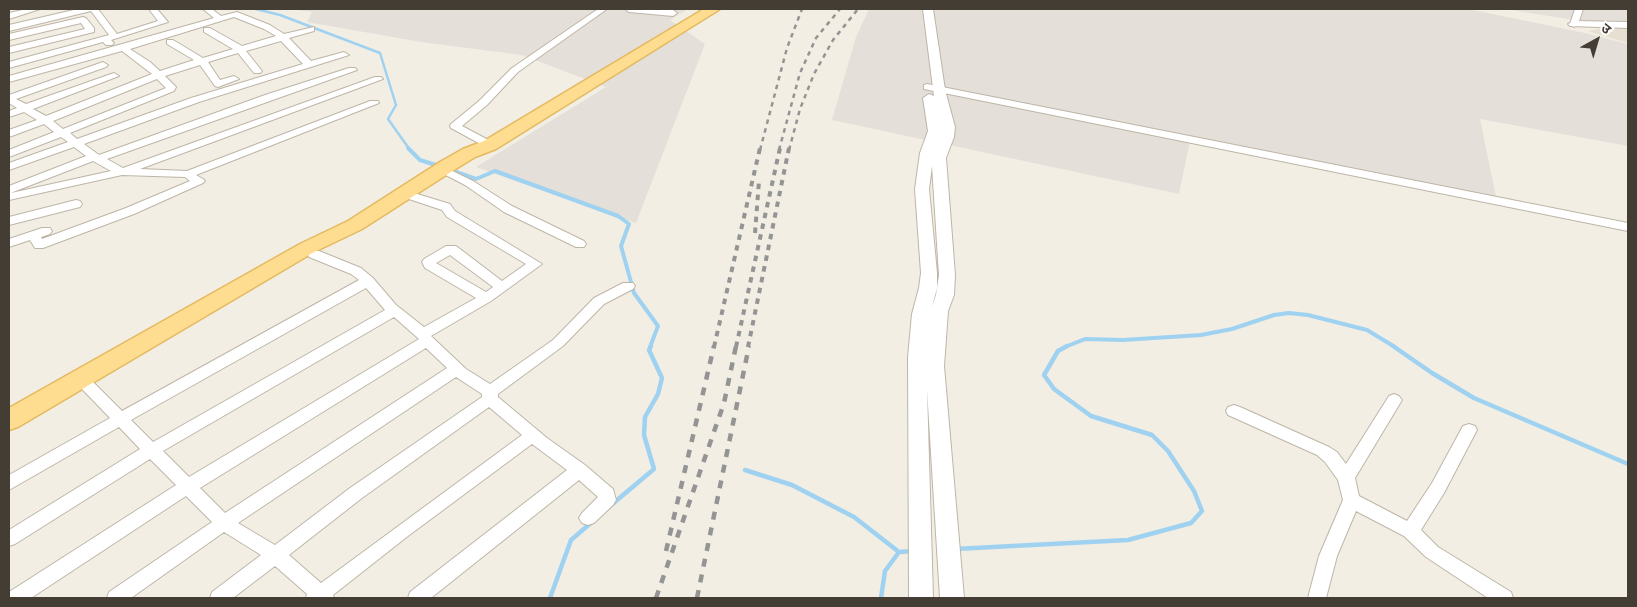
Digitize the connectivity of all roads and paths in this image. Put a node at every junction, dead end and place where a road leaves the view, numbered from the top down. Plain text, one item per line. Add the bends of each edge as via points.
1 (36, 9) edge
2 (88, 9) edge
3 (94, 9) edge
4 (152, 9) edge
5 (207, 9) edge
6 (603, 9) edge
7 (629, 9) edge
8 (700, 9) edge
9 (713, 9) edge
10 (916, 9) edge
11 (928, 9) edge
12 (1580, 9) edge
13 (66, 11) edge
14 (673, 13) dead end
15 (9, 16) edge
16 (220, 19) junction
17 (1574, 23) joint
18 (1626, 25) edge
19 (9, 28) edge
20 (312, 29) dead end
21 (207, 30) dead end
22 (9, 37) edge
23 (283, 37) junction
24 (112, 39) junction
25 (170, 42) dead end
26 (125, 48) junction
27 (240, 49) junction
28 (9, 50) edge
29 (344, 55) dead end
30 (202, 61) junction
31 (9, 65) edge
32 (103, 65) dead end
33 (309, 65) junction
34 (352, 70) dead end
35 (258, 71) junction
36 (284, 73) junction
37 (158, 75) junction
38 (114, 76) dead end
39 (9, 79) edge
40 (378, 80) dead end
41 (218, 84) junction
42 (933, 89) junction
43 (189, 94) dead end
44 (9, 98) edge
45 (374, 102) dead end
46 (25, 108) junction
47 (9, 114) edge
48 (45, 120) junction
49 (61, 133) junction
50 (9, 134) edge
51 (75, 142) junction
52 (483, 145) junction
53 (9, 154) edge
54 (96, 158) junction
55 (9, 167) edge
56 (442, 169) junction
57 (122, 172) junction
58 (188, 174) junction
59 (10, 194) edge
60 (404, 194) junction
61 (76, 204) dead end
62 (9, 221) edge
63 (1628, 227) edge
64 (40, 233) joint
65 (338, 235) junction
66 (9, 243) edge
67 (580, 244) dead end
68 (314, 254) junction
69 (368, 281) junction
70 (628, 286) dead end
71 (502, 287) junction
72 (486, 298) junction
73 (394, 311) junction
74 (425, 338) junction
75 (457, 369) junction
76 (87, 385) junction
77 (490, 396) junction
78 (1394, 400) dead end
79 (1234, 411) dead end
80 (122, 418) junction
81 (9, 420) edge
82 (9, 430) edge
83 (1469, 430) dead end
84 (532, 435) junction
85 (152, 450) junction
86 (579, 470) junction
87 (1346, 478) junction
88 (9, 483) edge
89 (187, 487) junction
90 (1352, 500) junction
91 (588, 518) dead end
92 (224, 523) junction
93 (1410, 531) junction
94 (9, 540) edge
95 (276, 555) junction
96 (320, 597) edge
97 (15, 598) edge
98 (116, 598) edge
99 (219, 598) edge
100 (417, 598) edge
101 (921, 598) edge
102 (952, 598) edge
103 (1317, 598) edge
104 (1504, 598) edge

1 - 15 street
2 - 13 street
3 - 24 street
4 - 24 street via 164,22
5 - 16 street
6 - 52 street via 515,70 455,126
7 - 14 street
8 - 52 main road
9 - 52 main road
10 - 42 street
11 - 42 street
12 - 17 street
13 - 19 street
16 - 23 street via 238,12
16 - 26 street
17 - 18 street
20 - 23 street
21 - 27 street
22 - 28 street via 83,20 91,30
23 - 27 street
23 - 33 street
24 - 26 street
24 - 31 street
25 - 30 street
26 - 37 street
26 - 39 street
27 - 30 street
27 - 35 street
29 - 33 street
30 - 37 street
30 - 41 street
32 - 44 street
33 - 36 street
34 - 54 street
35 - 36 street via 277,66
35 - 41 street
36 - 51 street
37 - 48 street
37 - 49 street via 171,87 170,90
38 - 46 street
40 - 57 street
41 - 43 street
42 - 63 street
42 - 101 street via 935,131 927,153 922,189 929,273 917,357
42 - 102 street via 948,127 939,158 947,275 939,311 935,366
44 - 46 street
45 - 58 street
46 - 47 street
46 - 48 street
48 - 49 street
48 - 50 street
49 - 51 street
49 - 53 street
51 - 54 street
51 - 55 street
52 - 56 main road
54 - 57 street
54 - 59 street
56 - 60 main road
56 - 67 street via 508,209
57 - 58 street
57 - 59 street
58 - 64 street via 199,181 39,245
60 - 65 main road
60 - 71 street via 446,207 451,214 535,264
61 - 62 street
64 - 66 street
65 - 68 main road
65 - 81 main road via 307,248
68 - 69 street via 342,264
68 - 76 main road
69 - 73 street
69 - 80 street
70 - 77 street via 599,301 558,343
71 - 72 street
71 - 72 street via 450,249 430,262 430,265
72 - 74 street
73 - 74 street
73 - 85 street
74 - 75 street
74 - 89 street
75 - 77 street
75 - 92 street
76 - 80 street
76 - 82 main road
77 - 84 street
77 - 95 street
78 - 87 street
79 - 87 street via 1319,448 1331,457
80 - 85 street
80 - 88 street
83 - 93 street
84 - 86 street
84 - 96 street via 402,531
85 - 89 street
85 - 94 street
86 - 91 street via 608,497
86 - 100 street
87 - 90 street
89 - 92 street
89 - 97 street
90 - 93 street
90 - 103 street via 1328,556
92 - 95 street
92 - 98 street
93 - 104 street via 1432,552
95 - 96 street
95 - 99 street

